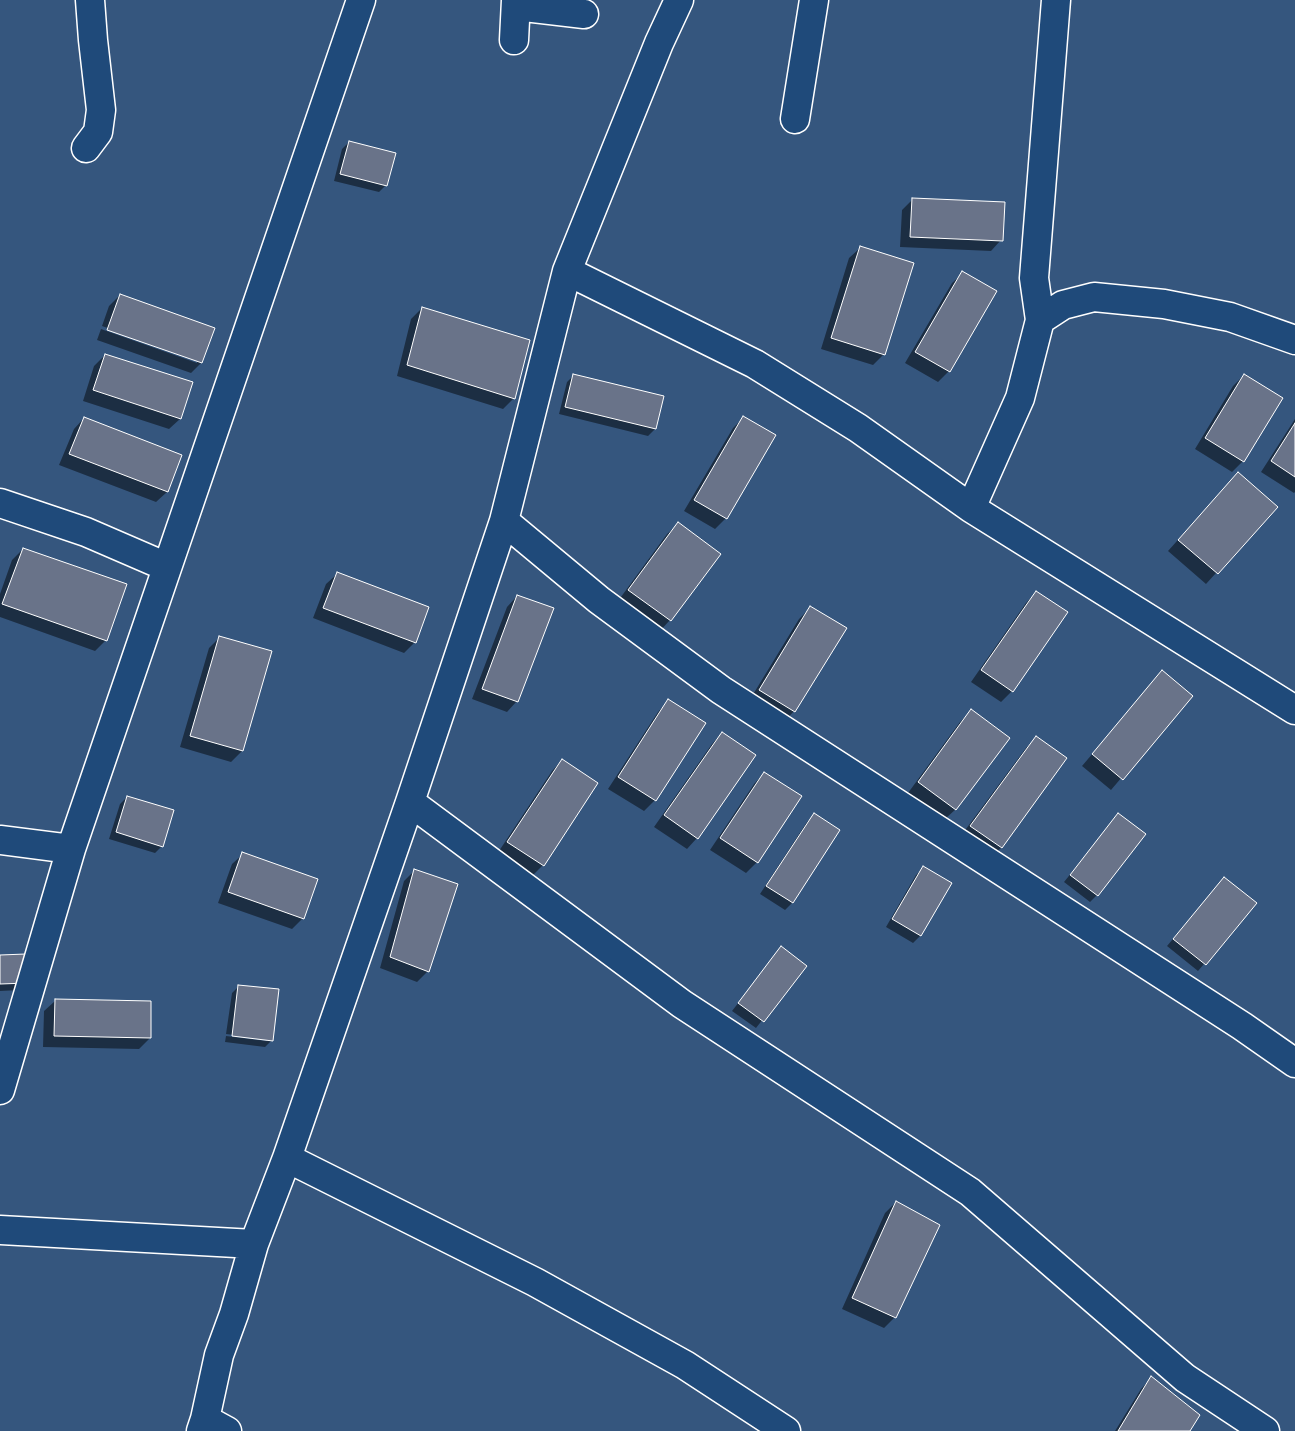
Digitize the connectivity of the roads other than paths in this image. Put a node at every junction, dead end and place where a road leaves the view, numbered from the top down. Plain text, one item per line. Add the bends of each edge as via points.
1 (90, 0) edge
2 (361, 0) edge
3 (679, 0) edge
4 (814, 0) edge
5 (1056, 0) edge
6 (516, 3) edge
7 (584, 14) dead end
8 (514, 40) dead end
9 (795, 120) dead end
10 (86, 148) dead end
11 (567, 271) junction
12 (1040, 320) junction
13 (1295, 340) edge
14 (0, 503) edge
15 (971, 508) junction
16 (504, 521) junction
17 (167, 566) junction
18 (1295, 710) edge
19 (410, 802) junction
20 (0, 840) edge
21 (71, 849) junction
22 (1295, 1063) edge
23 (0, 1090) edge
24 (287, 1158) junction
25 (0, 1230) edge
26 (254, 1244) junction
27 (211, 1427) edge
28 (786, 1431) edge
29 (1265, 1431) edge

1 - 10 street via 101,110 98,132
2 - 17 street
3 - 11 street
4 - 9 street
5 - 12 street via 1034,278
6 - 7 street
6 - 8 street
11 - 15 street via 756,364 858,428
11 - 16 street
12 - 13 street via 1063,305 1094,298 1164,304 1230,317
12 - 15 street via 1020,398
14 - 17 street via 86,532
15 - 18 street
16 - 19 street
16 - 22 street via 599,600 721,690
17 - 21 street
19 - 24 street
19 - 29 street via 682,1004 970,1192 1185,1378
20 - 21 street
21 - 23 street
24 - 26 street
24 - 28 street via 535,1282 684,1365
25 - 26 street
26 - 27 street via 219,1355

